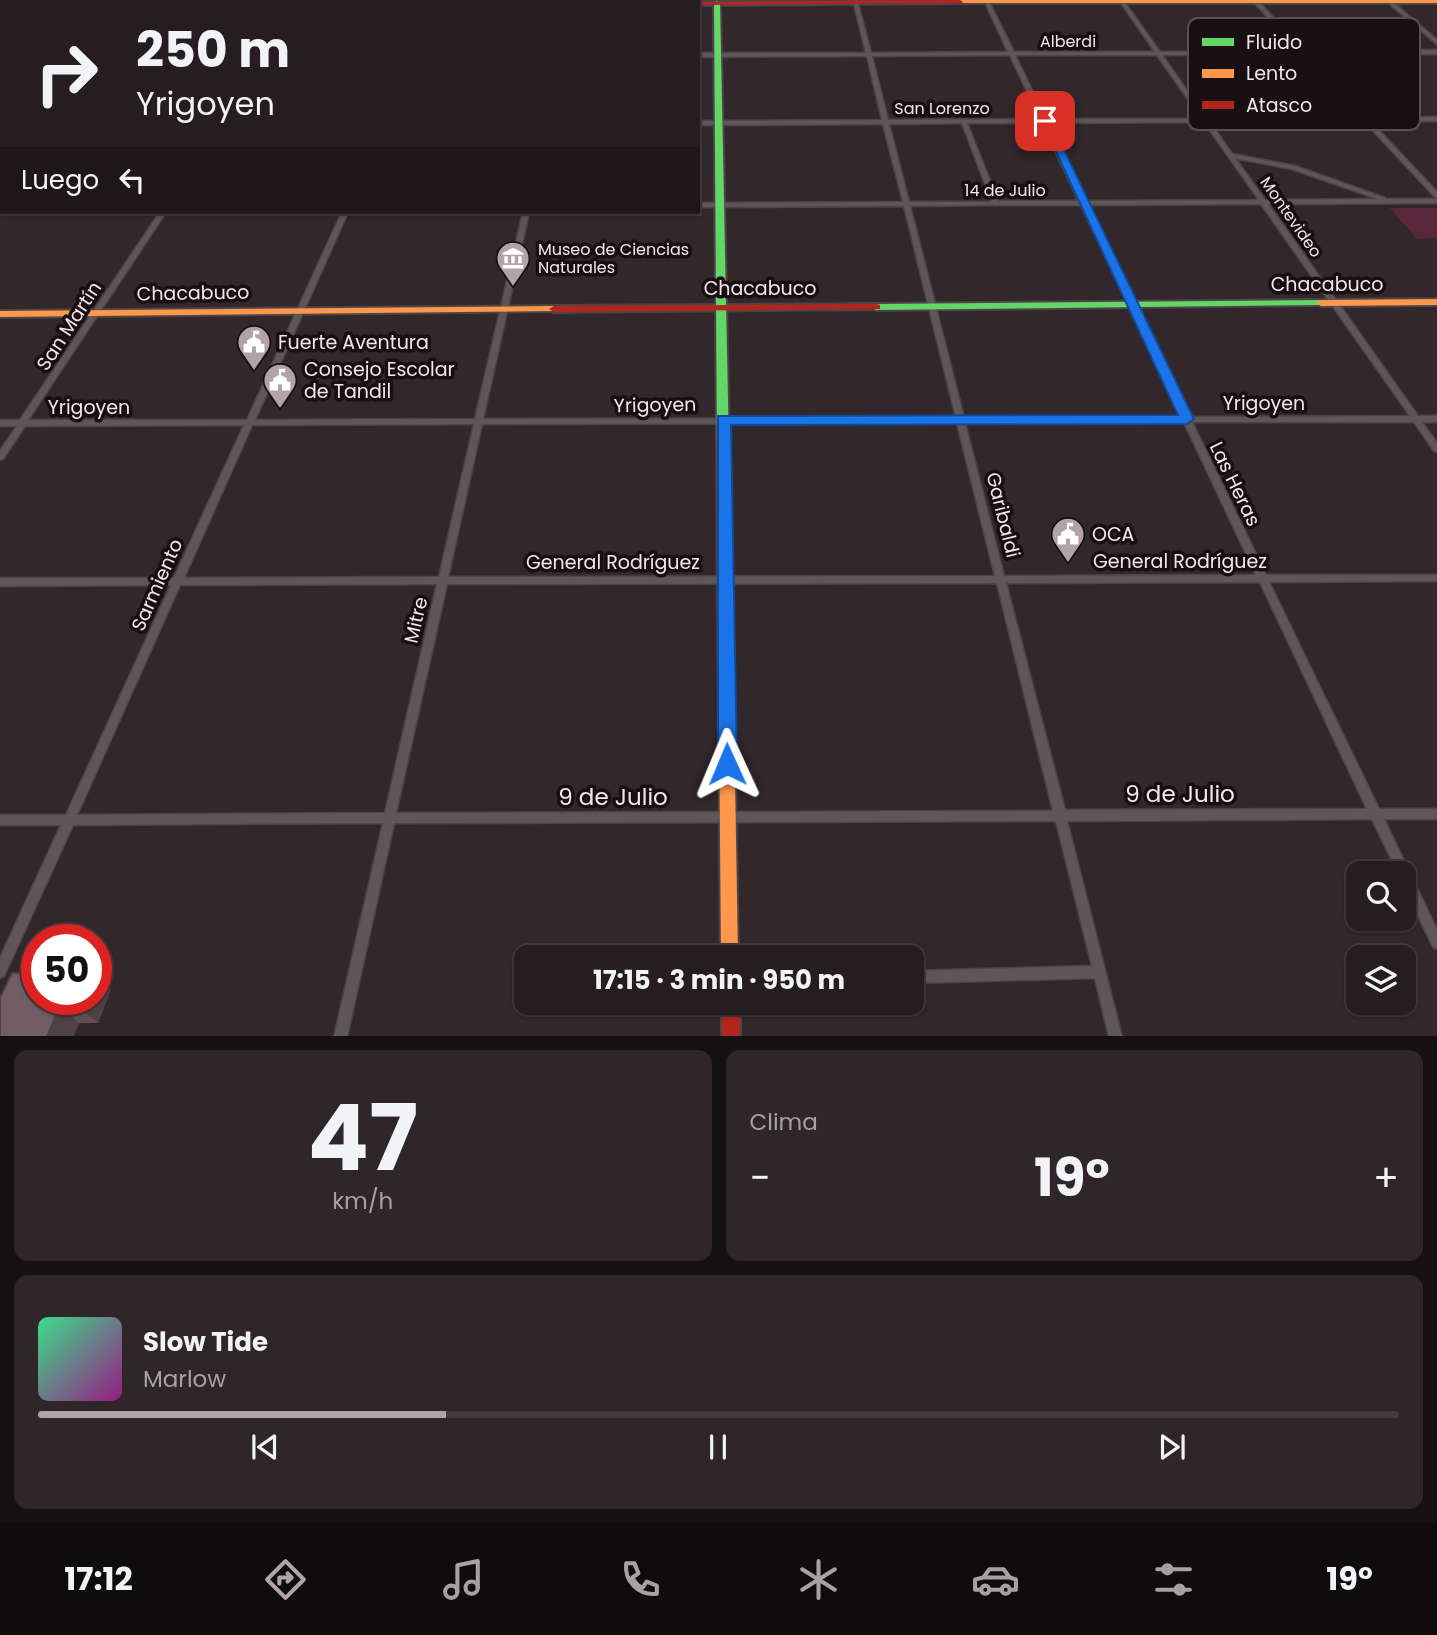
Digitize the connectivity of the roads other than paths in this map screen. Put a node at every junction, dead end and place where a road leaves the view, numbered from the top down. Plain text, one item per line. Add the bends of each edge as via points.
1 (1388, 0) edge
2 (717, 1) edge
3 (855, 1) edge
4 (986, 1) edge
5 (1122, 1) edge
6 (1255, 1) edge
7 (1437, 1) edge
8 (1271, 18) edge
9 (1409, 18) edge
10 (1420, 28) edge
11 (1437, 43) edge
12 (1158, 53) junction
13 (1188, 53) edge
14 (869, 54) junction
15 (1012, 54) junction
16 (700, 55) edge
17 (718, 55) junction
18 (1188, 96) edge
19 (1045, 121) junction
20 (1188, 121) edge
21 (886, 122) junction
22 (964, 122) junction
23 (700, 123) edge
24 (718, 123) junction
25 (1212, 130) edge
26 (1375, 130) edge
27 (1230, 155) junction
28 (1437, 198) edge
29 (1263, 202) junction
30 (1391, 202) junction
31 (1084, 203) junction
32 (906, 204) junction
33 (996, 204) junction
34 (700, 205) edge
35 (720, 205) junction
36 (162, 214) edge
37 (344, 214) edge
38 (526, 214) edge
39 (1437, 302) edge
40 (1334, 303) junction
41 (1132, 304) junction
42 (932, 306) junction
43 (721, 308) junction
44 (504, 309) junction
45 (300, 311) junction
46 (96, 313) junction
47 (0, 314) edge
48 (1187, 419) junction
49 (1416, 419) junction
50 (1437, 419) edge
51 (724, 420) junction
52 (961, 420) junction
53 (479, 422) junction
54 (0, 423) edge
55 (24, 423) junction
56 (249, 423) junction
57 (1437, 449) edge
58 (0, 457) edge
59 (1263, 578) junction
60 (1437, 578) edge
61 (1001, 579) junction
62 (443, 580) junction
63 (725, 580) junction
64 (177, 581) junction
65 (0, 582) edge
66 (1437, 814) edge
67 (1376, 815) junction
68 (1061, 816) junction
69 (728, 817) junction
70 (390, 818) junction
71 (0, 820) edge
72 (69, 820) junction
73 (1437, 943) edge
74 (730, 945) edge
75 (0, 972) edge
76 (1100, 972) junction
77 (924, 977) edge
78 (731, 1015) edge
79 (340, 1036) edge
80 (731, 1036) edge
81 (1116, 1036) edge

1 - 6 main road
1 - 7 main road
1 - 9 street
2 - 3 main road
2 - 17 main road
3 - 4 main road
3 - 14 street, Garibaldi
4 - 5 main road
4 - 15 street, Las Heras
5 - 6 main road
5 - 12 street, Montevideo
6 - 8 street
10 - 11 street
12 - 13 street, Alberdi
12 - 15 street, Alberdi
12 - 18 street, Montevideo
14 - 15 street, Alberdi
14 - 17 street, Alberdi
14 - 21 street, Garibaldi
15 - 19 street, Las Heras
16 - 17 street, Alberdi
17 - 24 main road
19 - 20 street, San Lorenzo
19 - 22 street, San Lorenzo
19 - 31 street, Las Heras
21 - 22 street, San Lorenzo
21 - 24 street, San Lorenzo
21 - 32 street, Garibaldi
22 - 33 street
23 - 24 street, San Lorenzo
24 - 35 main road
25 - 27 street, Montevideo
26 - 28 street
27 - 29 street, Montevideo
27 - 30 street via 1320,175
28 - 30 street, 14 de Julio
29 - 30 street, 14 de Julio
29 - 31 street, 14 de Julio
29 - 40 street, Montevideo
31 - 33 street, 14 de Julio
31 - 41 street, Las Heras
32 - 33 street, 14 de Julio
32 - 35 street, 14 de Julio
32 - 42 street, Garibaldi
34 - 35 street, 14 de Julio
35 - 43 main road
36 - 46 street, San Martín
37 - 45 street, Sarmiento
38 - 44 street, Mitre
39 - 40 main road, Chacabuco
40 - 41 main road, Chacabuco
40 - 49 street, Montevideo
41 - 42 main road, Chacabuco
41 - 48 street, Las Heras
42 - 43 main road, Chacabuco
42 - 52 street, Garibaldi
43 - 44 main road, Chacabuco
43 - 51 main road
44 - 45 main road, Chacabuco
44 - 53 street, Mitre
45 - 46 main road, Chacabuco
45 - 56 street, Sarmiento
46 - 47 main road, Chacabuco
46 - 55 street, San Martín
48 - 49 street, Yrigoyen
48 - 52 street, Yrigoyen
48 - 59 street, Las Heras
49 - 50 street, Yrigoyen
49 - 57 street, Montevideo
51 - 52 street, Yrigoyen
51 - 53 street, Yrigoyen
51 - 63 main road
52 - 61 street, Garibaldi
53 - 56 street, Yrigoyen
53 - 62 street, Mitre
54 - 55 street, Yrigoyen
55 - 56 street, Yrigoyen
55 - 58 street, San Martín
56 - 64 street, Sarmiento
59 - 60 street, General Rodríguez
59 - 61 street, General Rodríguez
59 - 67 street, Las Heras
61 - 63 street, General Rodríguez
61 - 68 street, Garibaldi
62 - 63 street, General Rodríguez
62 - 64 street, General Rodríguez
62 - 70 street, Mitre
63 - 69 main road
64 - 65 street, General Rodríguez
64 - 72 street, Sarmiento
66 - 67 street, 9 de Julio
67 - 68 street, 9 de Julio
67 - 73 street, Las Heras
68 - 69 street, 9 de Julio
68 - 76 street, Garibaldi
69 - 70 street, 9 de Julio
69 - 74 main road
70 - 72 street, 9 de Julio
70 - 79 street, Mitre
71 - 72 street, 9 de Julio
72 - 75 street, Sarmiento
76 - 77 street
76 - 81 street, Garibaldi
78 - 80 main road

